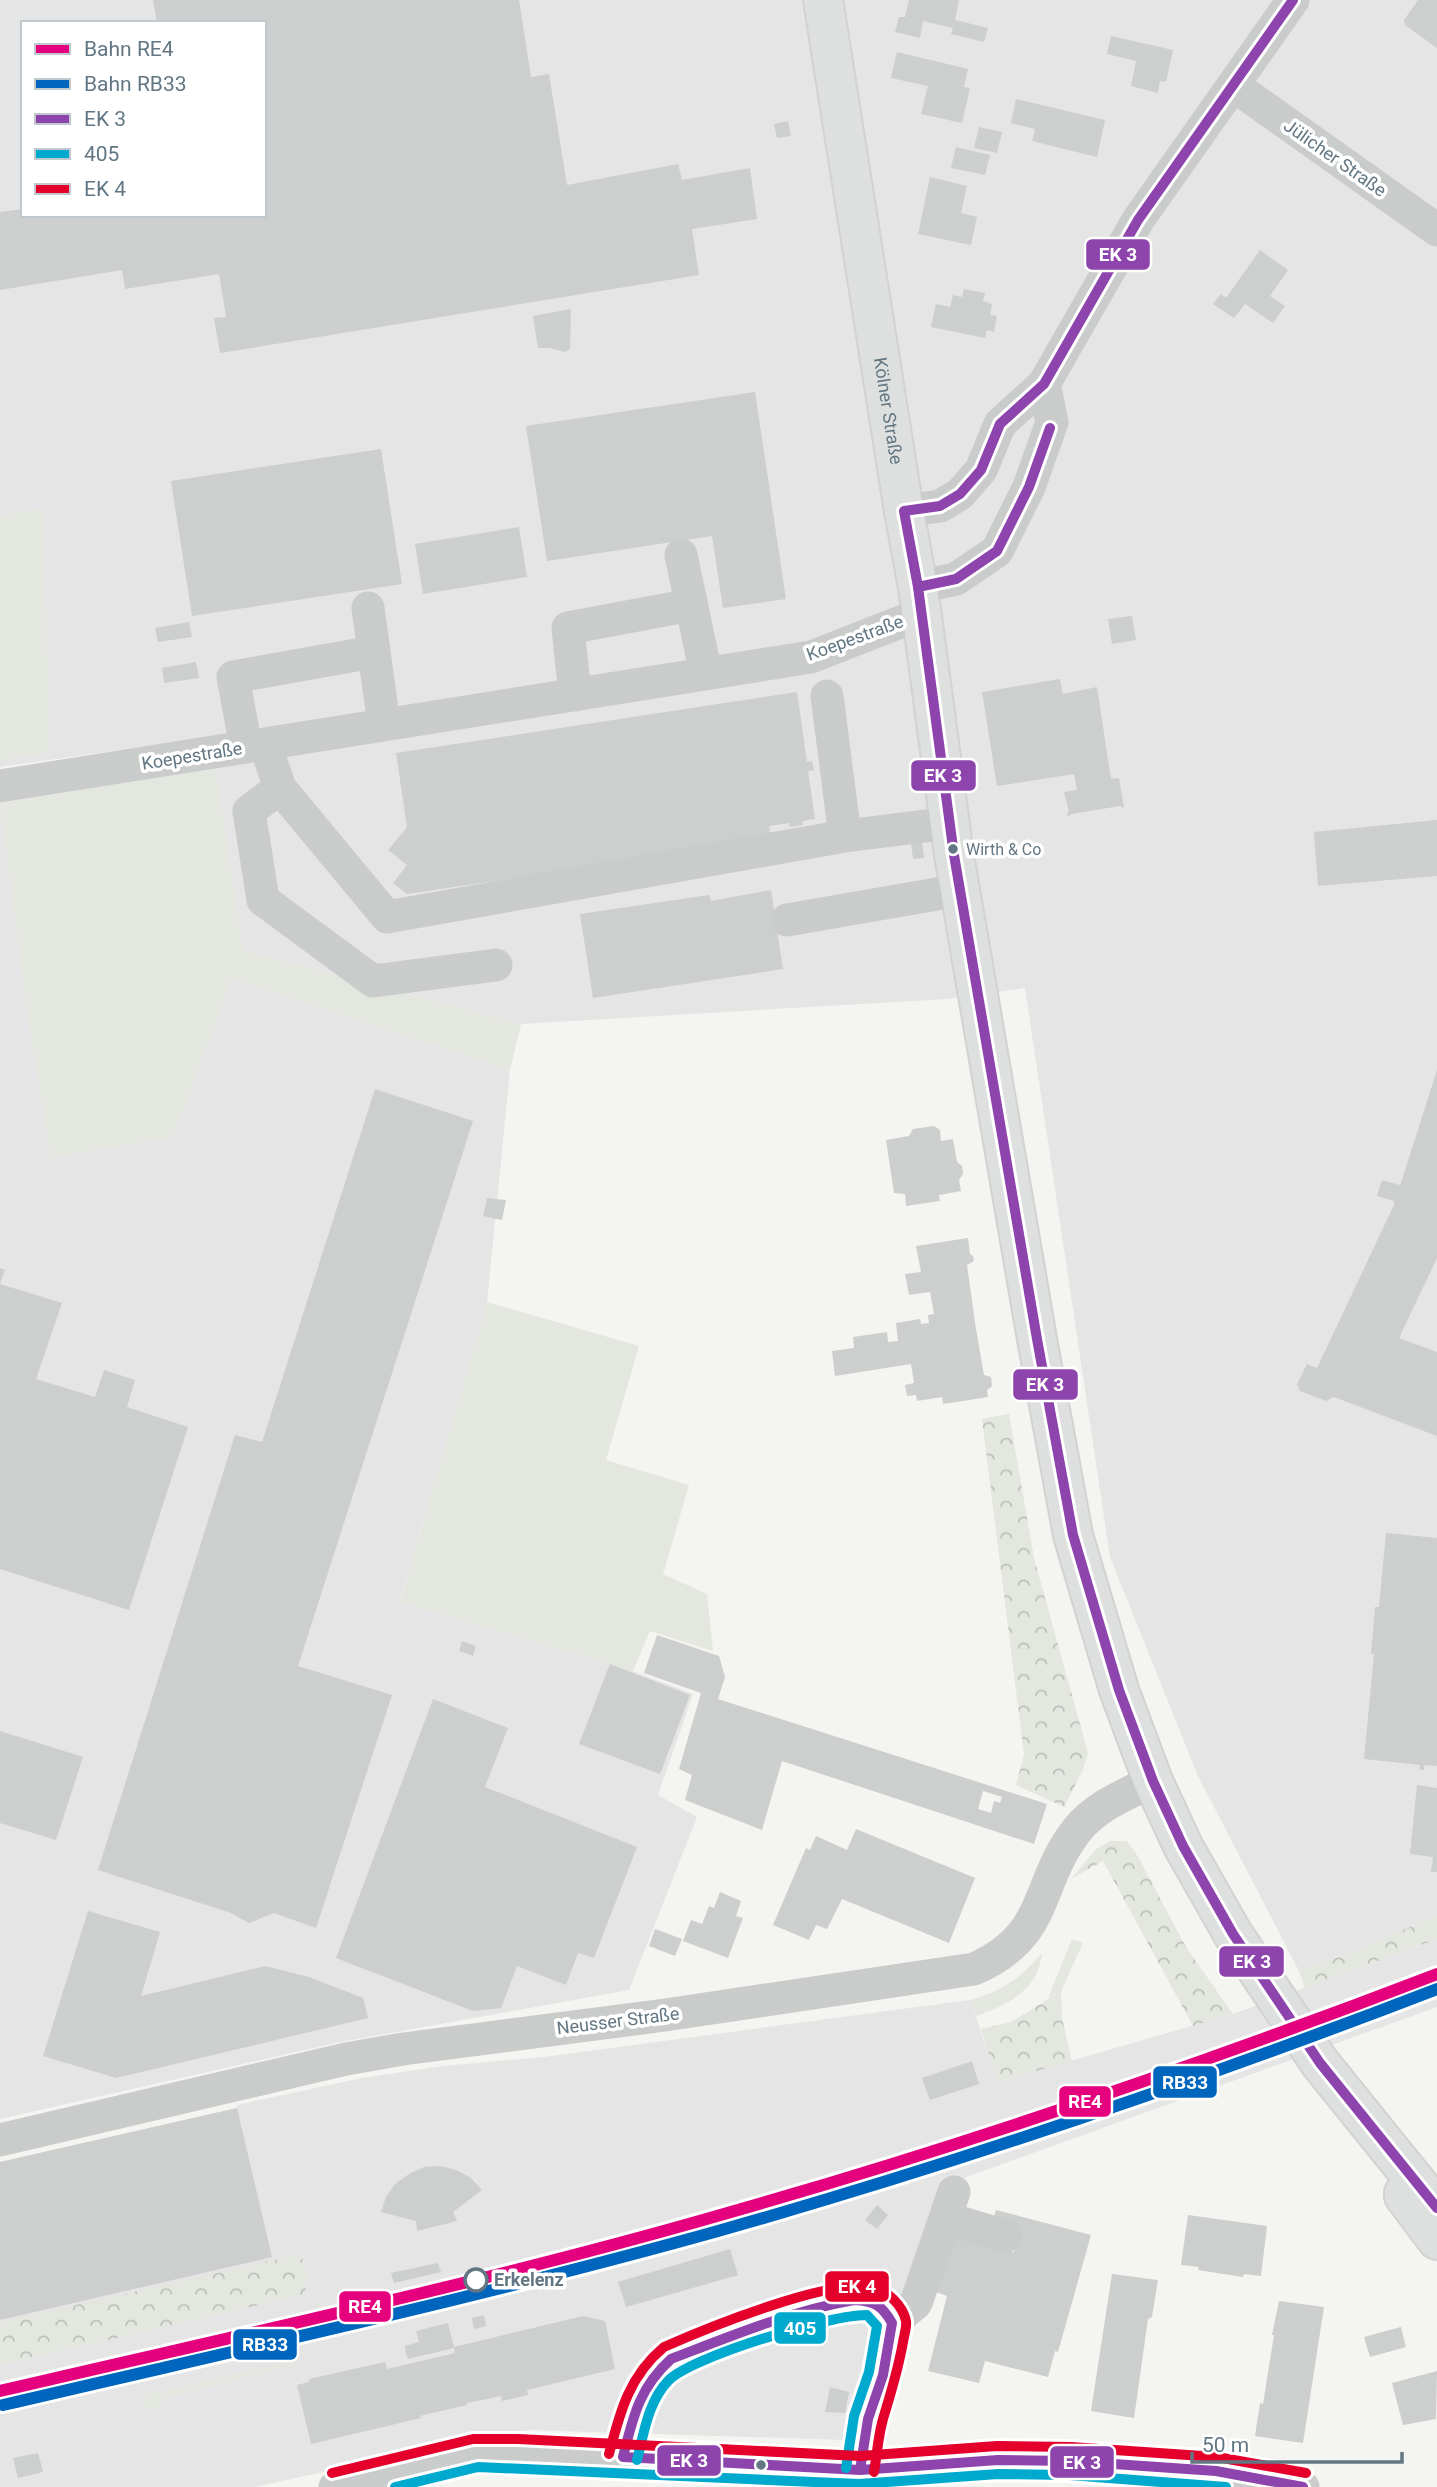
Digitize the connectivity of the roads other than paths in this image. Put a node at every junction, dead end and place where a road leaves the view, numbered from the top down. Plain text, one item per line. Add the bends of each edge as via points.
1 (823, 0) edge
2 (1293, 0) edge
3 (1233, 85) junction
4 (1437, 230) edge
5 (1044, 384) junction
6 (904, 511) junction
7 (681, 555) dead end
8 (920, 601) junction
9 (691, 605) junction
10 (368, 608) dead end
11 (373, 652) junction
12 (706, 674) junction
13 (575, 695) junction
14 (827, 696) dead end
15 (384, 725) junction
16 (256, 745) junction
17 (0, 786) edge
18 (280, 788) junction
19 (949, 823) junction
20 (845, 836) junction
21 (960, 890) junction
22 (787, 920) dead end
23 (496, 965) dead end
24 (1153, 1781) junction
25 (0, 2140) edge
26 (1406, 2170) junction
27 (1437, 2208) edge
28 (1006, 2236) dead end
29 (1437, 2241) edge
30 (892, 2323) junction
31 (624, 2457) junction
32 (995, 2474) edge
33 (857, 2478) edge
34 (411, 2479) edge
35 (335, 2487) edge
36 (1303, 2487) edge

1 - 6 main road, Kölner Straße
2 - 3 street
3 - 4 street, Jülicher Straße
3 - 5 street via 1138,220
5 - 6 street via 1000,424 981,470 960,495 940,506
5 - 8 street via 1052,422 1029,487 997,551
6 - 8 main road, Kölner Straße
7 - 9 street
8 - 12 street, Koepestraße via 811,657
8 - 19 main road, Kölner Straße
9 - 12 street
9 - 13 street via 568,628
10 - 11 street
11 - 15 street
11 - 16 street via 233,677
12 - 13 street, Koepestraße
13 - 15 street, Koepestraße
14 - 20 street
15 - 16 street, Koepestraße
16 - 17 street, Koepestraße
16 - 18 street
18 - 20 street via 387,916
18 - 23 street via 249,811 263,900 373,981
19 - 20 street
19 - 21 main road, Kölner Straße
21 - 22 street
21 - 24 main road, Kölner Straße via 1073,1535 1119,1690
24 - 25 street, Neusser Straße via 1093,1813 1077,1829 1058,1860 1030,1926 992,1961 974,1969 380,2053
24 - 26 main road, Kölner Straße via 1183,1846 1233,1934 1320,2063
26 - 27 main road, Kölner Straße
26 - 29 main road via 1404,2196
28 - 30 street via 950,2205 916,2303
30 - 31 street via 884,2308 868,2300 829,2305 671,2359 647,2383
30 - 33 street
31 - 33 street
31 - 34 street via 476,2454
32 - 33 street
32 - 36 street via 1070,2461 1216,2471
34 - 35 street

